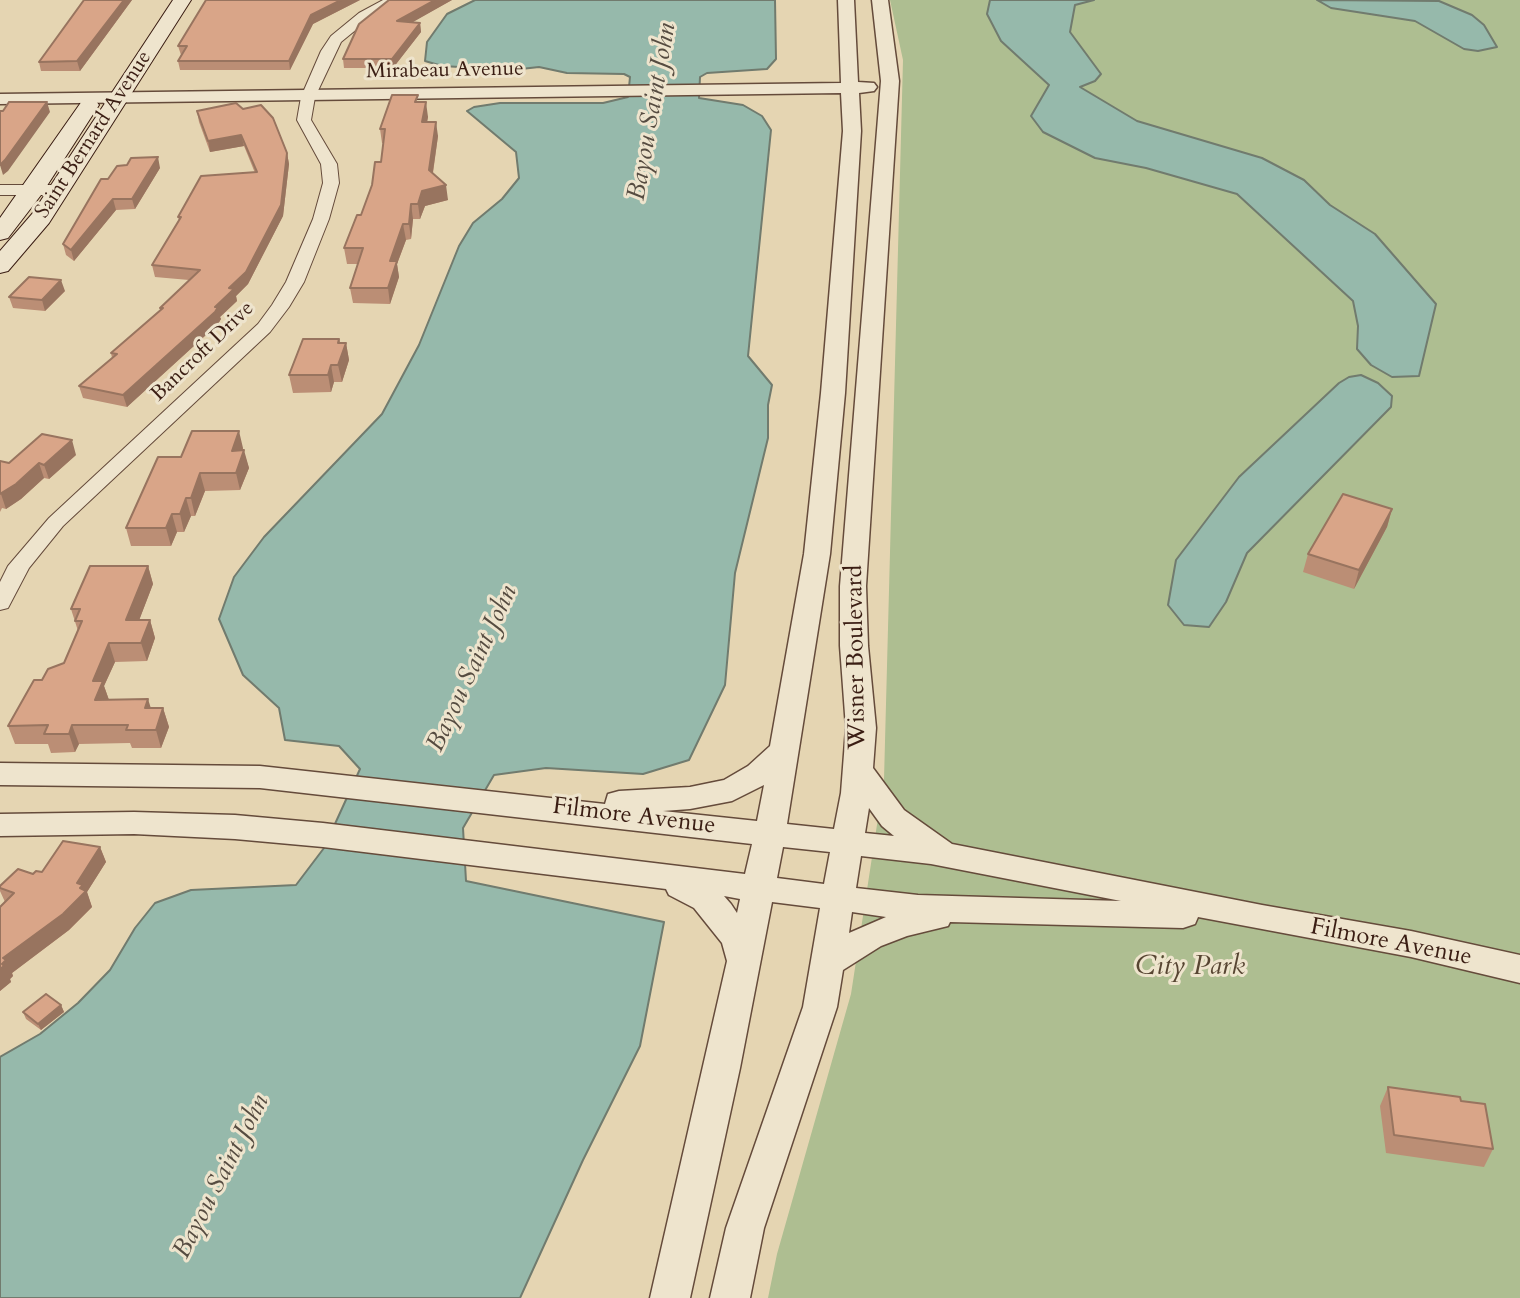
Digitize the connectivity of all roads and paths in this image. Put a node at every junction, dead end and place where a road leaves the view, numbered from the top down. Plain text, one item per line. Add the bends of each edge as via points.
1 (182, 0) edge
2 (392, 0) edge
3 (846, 0) edge
4 (880, 0) edge
5 (884, 38) junction
6 (847, 39) junction
7 (890, 81) junction
8 (0, 83) edge
9 (788, 87) junction
10 (311, 89) junction
11 (850, 89) junction
12 (99, 90) junction
13 (124, 90) junction
14 (0, 99) edge
15 (0, 190) edge
16 (33, 190) junction
17 (60, 190) junction
18 (0, 233) edge
19 (0, 266) edge
20 (0, 603) edge
21 (786, 749) junction
22 (858, 770) junction
23 (0, 774) edge
24 (542, 807) junction
25 (0, 825) edge
26 (769, 834) junction
27 (848, 842) junction
28 (953, 856) junction
29 (665, 878) junction
30 (758, 890) junction
31 (839, 899) junction
32 (965, 908) junction
33 (1262, 919) junction
34 (744, 961) junction
35 (830, 962) junction
36 (1520, 969) edge
37 (670, 1298) edge
38 (730, 1298) edge

1 - 13 main road, Saint Bernard Avenue
2 - 10 street, Bancroft Drive via 336,39
3 - 6 street, Wisner Boulevard
4 - 5 street, Wisner Boulevard
5 - 6 street via 865,34
5 - 7 street, Wisner Boulevard
6 - 11 street, Wisner Boulevard
7 - 11 street
7 - 22 street, Wisner Boulevard via 853,586
8 - 12 street, Mirabeau Avenue
9 - 10 street, Mirabeau Avenue via 492,92
9 - 11 street via 827,80
9 - 11 street via 828,98
10 - 13 street, Mirabeau Avenue
10 - 20 street, Bancroft Drive via 304,120 328,164 331,183 321,219 281,307 56,522 19,566
11 - 21 street, Wisner Boulevard via 852,131 835,366 818,541
12 - 13 street, Mirabeau Avenue
12 - 14 street, Mirabeau Avenue
12 - 16 main road, Saint Bernard Avenue
13 - 17 main road, Saint Bernard Avenue
15 - 16 street
16 - 17 street
16 - 18 main road, Saint Bernard Avenue
17 - 19 main road, Saint Bernard Avenue
21 - 24 street via 760,774 712,795
21 - 26 street, Wisner Boulevard
22 - 27 street, Wisner Boulevard
22 - 28 street via 899,823
23 - 24 street, Filmore Avenue via 197,774 350,785
24 - 26 street, Filmore Avenue
25 - 29 street, Filmore Avenue via 235,827
26 - 27 street, Filmore Avenue
26 - 30 street, Wisner Boulevard
27 - 28 street, Filmore Avenue
27 - 31 street, Wisner Boulevard
28 - 33 street, Filmore Avenue
29 - 30 street, Filmore Avenue
29 - 34 street via 706,899 738,939
30 - 31 street, Filmore Avenue
30 - 34 street, Wisner Boulevard
31 - 32 street, Filmore Avenue
31 - 35 street, Wisner Boulevard
32 - 33 street, Filmore Avenue
32 - 35 street via 869,937
33 - 36 street, Filmore Avenue via 1411,944
34 - 37 street, Wisner Boulevard
35 - 38 street, Wisner Boulevard via 820,1007 745,1228

